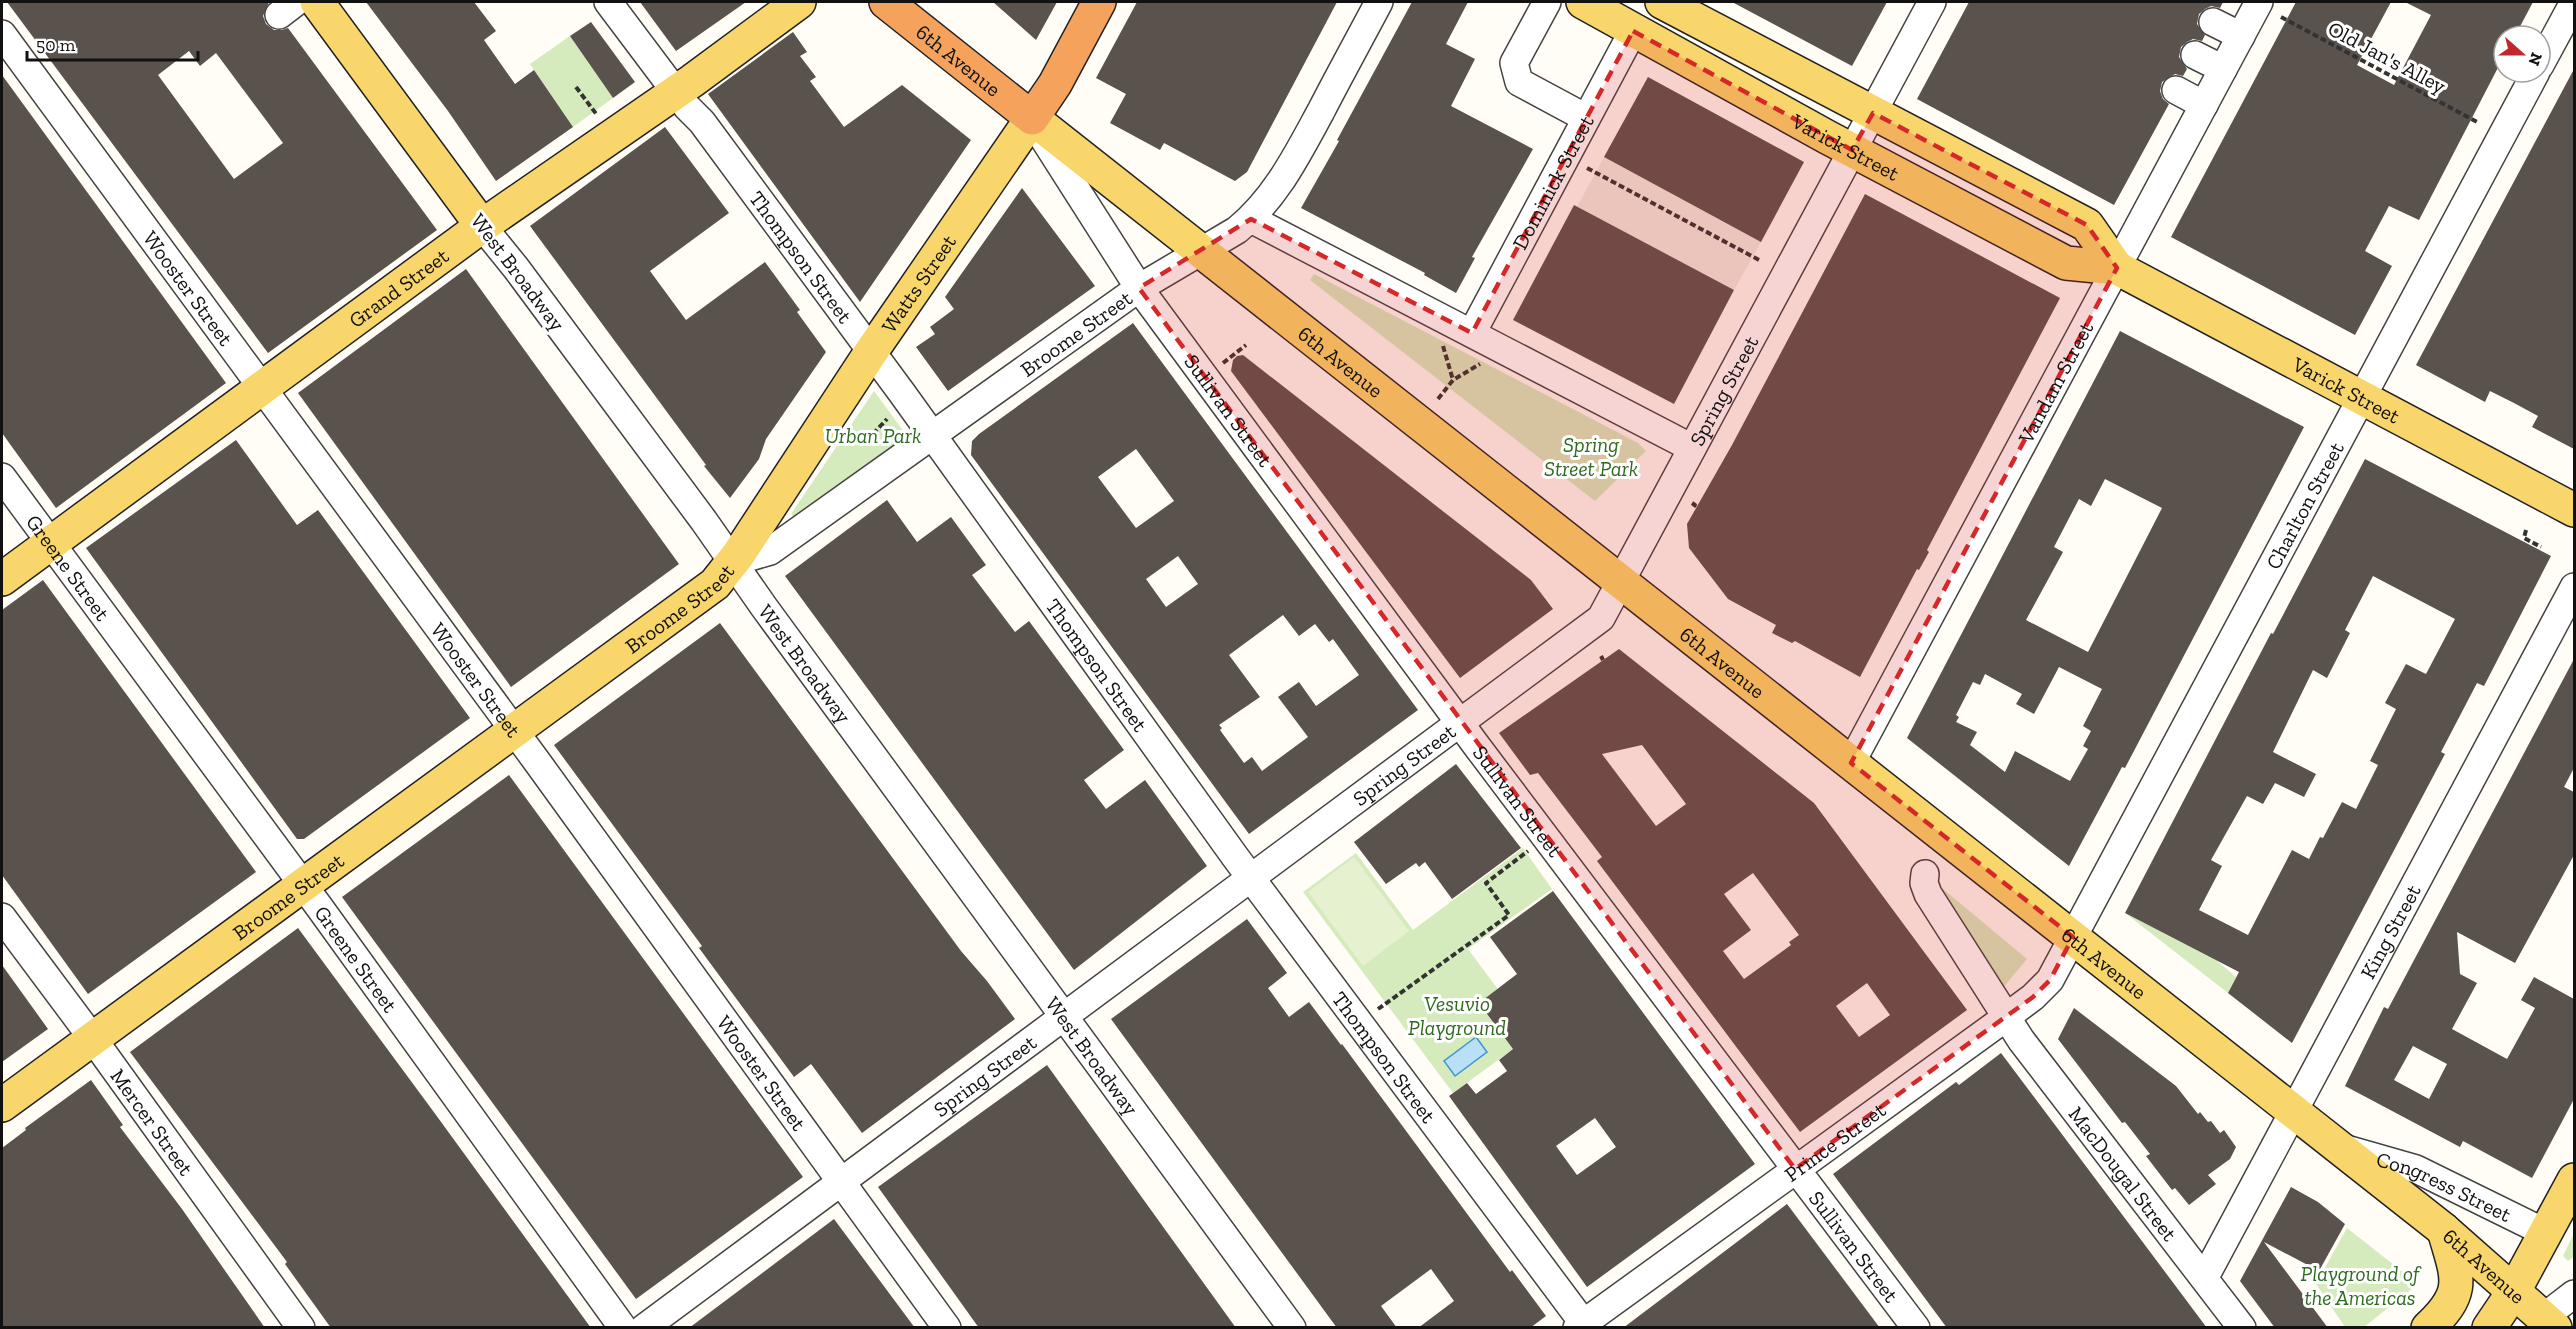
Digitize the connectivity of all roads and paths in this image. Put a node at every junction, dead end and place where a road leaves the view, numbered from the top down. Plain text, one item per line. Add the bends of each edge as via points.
1 (317, 2) edge
2 (608, 2) edge
3 (799, 2) edge
4 (886, 2) edge
5 (1099, 2) edge
6 (1379, 2) edge
7 (1547, 2) edge
8 (1582, 2) edge
9 (1662, 2) edge
10 (1932, 2) edge
11 (2574, 2) edge
12 (2254, 3) edge
13 (2280, 17) dead end
14 (2213, 21) dead end
15 (1633, 31) junction
16 (2, 34) edge
17 (2241, 36) junction
18 (2552, 43) edge
19 (2195, 55) dead end
20 (2223, 69) junction
21 (2530, 84) edge
22 (576, 87) dead end
23 (2176, 90) dead end
24 (675, 93) junction
25 (2204, 105) junction
26 (594, 111) dead end
27 (1873, 113) junction
28 (1032, 118) junction
29 (1586, 118) junction
30 (2479, 123) dead end
31 (1852, 150) junction
32 (1584, 166) dead end
33 (1251, 219) junction
34 (482, 226) junction
35 (1201, 252) junction
36 (1761, 261) dead end
37 (2117, 268) junction
38 (1139, 288) junction
39 (1472, 333) junction
40 (1441, 337) dead end
41 (1246, 345) dead end
42 (871, 352) junction
43 (1226, 360) dead end
44 (1486, 361) dead end
45 (1453, 380) junction
46 (261, 388) junction
47 (2362, 397) junction
48 (1438, 399) dead end
49 (887, 419) dead end
50 (873, 434) dead end
51 (932, 437) junction
52 (1692, 448) junction
53 (2, 477) edge
54 (2574, 510) edge
55 (2526, 530) dead end
56 (49, 543) junction
57 (2541, 547) dead end
58 (733, 562) junction
59 (2, 579) edge
60 (1621, 582) junction
61 (2574, 587) edge
62 (1460, 723) junction
63 (515, 731) junction
64 (1851, 763) junction
65 (1531, 849) dead end
66 (1925, 874) dead end
67 (1249, 877) junction
68 (303, 885) junction
69 (2, 917) edge
70 (2073, 937) junction
71 (1377, 1010) dead end
72 (1064, 1016) junction
73 (2007, 1016) junction
74 (93, 1039) junction
75 (2, 1105) edge
76 (2294, 1112) junction
77 (2339, 1147) junction
78 (1795, 1170) junction
79 (2574, 1180) edge
80 (841, 1183) junction
81 (2444, 1230) junction
82 (2546, 1233) junction
83 (2205, 1276) junction
84 (2514, 1291) junction
85 (2574, 1294) edge
86 (2543, 1324) edge
87 (1583, 1326) edge
88 (301, 1328) edge
89 (623, 1328) edge
90 (644, 1328) edge
91 (947, 1328) edge
92 (1292, 1328) edge
93 (1916, 1328) edge
94 (2242, 1328) edge
95 (2428, 1328) edge
96 (2489, 1328) edge

1 - 34 main road, West Broadway
2 - 24 street, Thompson Street
3 - 24 main road, Grand Street
4 - 28 highway, 6th Avenue
5 - 28 highway, Watts Street
6 - 33 street, Broome Street via 1290,168
7 - 29 street via 1514,63 1519,81
8 - 15 main road, Varick Street
9 - 27 main road, Varick Street
10 - 27 street, Spring Street
11 - 18 street
12 - 17 street, Vandam Street
13 - 30 path, Old Jan's Alley
14 - 17 street
15 - 29 street, Dominick Street
15 - 31 main road, Varick Street
16 - 46 street, Wooster Street
17 - 20 street, Vandam Street
19 - 20 street
20 - 25 street, Vandam Street
21 - 47 street, Charlton Street
22 - 26 path
23 - 25 street
24 - 34 main road, Grand Street
24 - 42 street, Thompson Street via 702,122
25 - 37 street, Vandam Street
27 - 31 street, Spring Street
27 - 37 main road, Varick Street via 2087,225
28 - 35 main road, 6th Avenue
28 - 38 street, Sullivan Street
28 - 42 main road, Watts Street
29 - 39 street, Dominick Street
31 - 37 main road, Varick Street via 2066,263
31 - 52 street, Spring Street
32 - 36 path
33 - 35 street, Broome Street
33 - 39 street
34 - 46 main road, Grand Street
34 - 58 street, West Broadway
35 - 38 street, Broome Street
35 - 60 main road, 6th Avenue
37 - 47 main road, Varick Street
37 - 64 street, Vandam Street
38 - 51 street, Broome Street
38 - 62 street, Sullivan Street
39 - 52 street
40 - 45 path
41 - 43 path
42 - 51 street, Thompson Street
42 - 58 main road, Watts Street
44 - 45 path
45 - 48 path
46 - 56 main road, Grand Street
46 - 63 street, Wooster Street
47 - 54 main road, Varick Street
47 - 70 street, Charlton Street
49 - 50 path
51 - 58 street, Broome Street via 770,551
51 - 67 street, Thompson Street
52 - 60 street, Spring Street
53 - 56 street, Greene Street
55 - 57 path via 2524,538
56 - 59 main road, Grand Street
56 - 68 street, Greene Street
58 - 63 main road, Broome Street via 704,593
58 - 72 street, West Broadway
60 - 62 street, Spring Street via 1601,618
60 - 64 main road, 6th Avenue
61 - 76 street, King Street
62 - 67 street, Spring Street
62 - 78 street, Sullivan Street
63 - 68 main road, Broome Street
63 - 80 street, Wooster Street
64 - 70 main road, 6th Avenue
65 - 71 path via 1486,883 1509,915
66 - 73 street, MacDougal Street via 1928,894
67 - 72 street, Spring Street
67 - 87 street, Thompson Street
68 - 74 main road, Broome Street
68 - 89 street, Greene Street
69 - 74 street, Mercer Street
70 - 73 street, Prince Street via 2050,980
70 - 76 main road, 6th Avenue
72 - 80 street, Spring Street
72 - 92 street, West Broadway
73 - 78 street, Prince Street
73 - 83 street, MacDougal Street via 2021,1040
74 - 75 main road, Broome Street
74 - 88 street, Mercer Street
76 - 77 main road, 6th Avenue
76 - 83 street, King Street
77 - 81 main road, 6th Avenue
77 - 82 street, Congress Street via 2416,1168
78 - 87 street, Prince Street
78 - 93 street, Sullivan Street
79 - 82 main road
80 - 90 street, Spring Street
80 - 91 street, Wooster Street
81 - 84 main road, 6th Avenue
81 - 95 main road via 2456,1268 2456,1294
82 - 84 main road
83 - 94 street, MacDougal Street
84 - 86 main road, 6th Avenue
84 - 96 main road
85 - 86 street

